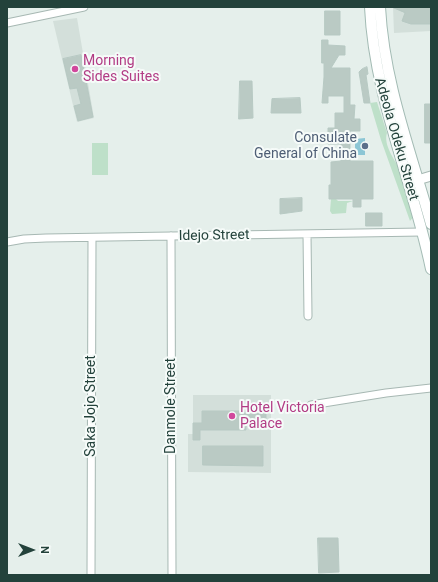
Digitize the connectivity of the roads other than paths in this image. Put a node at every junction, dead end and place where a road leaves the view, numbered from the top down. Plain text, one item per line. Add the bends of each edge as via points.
1 (84, 7) edge
2 (370, 7) edge
3 (380, 7) edge
4 (73, 8) edge
5 (7, 23) edge
6 (431, 176) edge
7 (414, 181) junction
8 (431, 224) edge
9 (422, 232) junction
10 (307, 234) junction
11 (171, 236) junction
12 (92, 238) junction
13 (7, 242) edge
14 (431, 269) edge
15 (308, 316) dead end
16 (431, 388) edge
17 (311, 405) dead end
18 (91, 575) edge
19 (172, 575) edge

1 - 4 street
2 - 7 main road, Adeola Odeku Street via 381,88
3 - 7 main road, Adeola Odeku Street via 389,82
4 - 5 street
6 - 7 street
7 - 8 main road, Adeola Odeku Street
7 - 9 main road, Adeola Odeku Street
9 - 10 street, Idejo Street
9 - 14 main road, Adeola Odeku Street
10 - 11 street, Idejo Street
10 - 15 street
11 - 12 street, Idejo Street
11 - 19 street, Danmole Street
12 - 13 street, Idejo Street via 24,239
12 - 18 street, Saka Jojo Street
16 - 17 street

